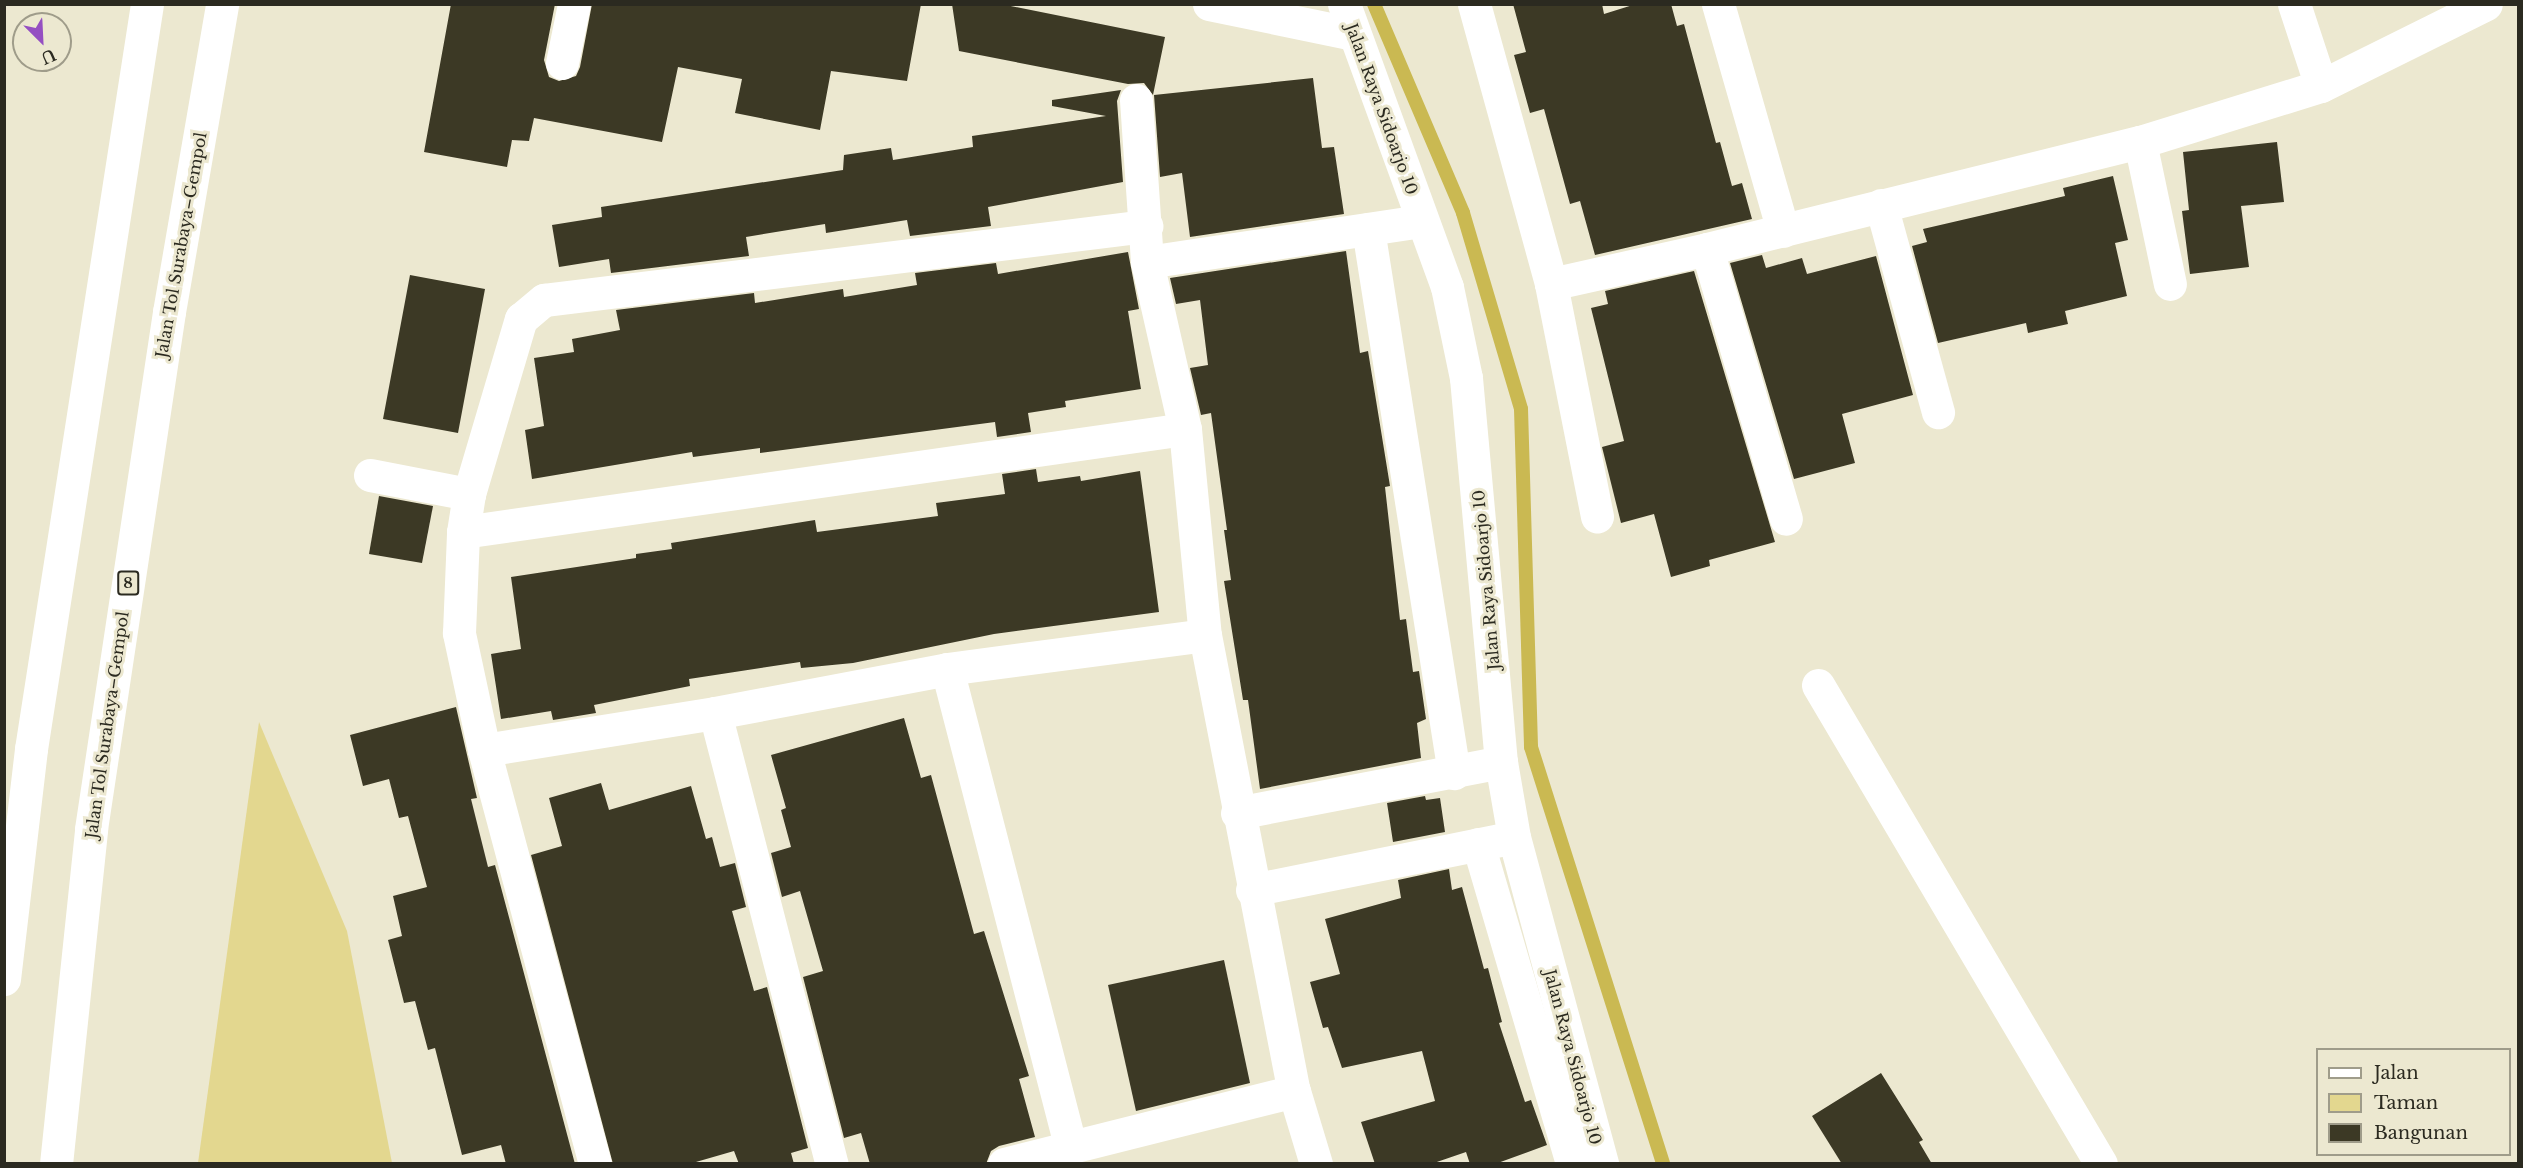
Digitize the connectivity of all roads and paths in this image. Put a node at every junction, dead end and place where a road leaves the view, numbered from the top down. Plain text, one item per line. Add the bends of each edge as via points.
1 (147, 4) edge
2 (222, 4) edge
3 (574, 4) edge
4 (1209, 4) edge
5 (1474, 4) edge
6 (1718, 4) edge
7 (2294, 4) edge
8 (2486, 4) edge
9 (1287, 13) edge
10 (1349, 19) edge
11 (562, 63) dead end
12 (2321, 86) junction
13 (1136, 100) dead end
14 (2140, 142) junction
15 (1881, 205) junction
16 (1422, 220) junction
17 (1146, 226) junction
18 (1368, 229) junction
19 (1783, 231) junction
20 (1707, 249) junction
21 (1148, 262) junction
22 (1551, 284) junction
23 (2170, 284) dead end
24 (1938, 412) dead end
25 (1185, 429) junction
26 (370, 475) dead end
27 (469, 494) junction
28 (1597, 517) dead end
29 (1786, 519) dead end
30 (463, 532) junction
31 (1205, 635) junction
32 (947, 669) junction
33 (1818, 686) dead end
34 (715, 714) junction
35 (484, 750) junction
36 (1501, 762) junction
37 (1454, 773) junction
38 (1237, 813) junction
39 (1514, 837) junction
40 (1478, 844) junction
41 (1252, 890) junction
42 (4, 979) edge
43 (1294, 1091) junction
44 (1071, 1147) junction
45 (56, 1164) edge
46 (595, 1164) edge
47 (832, 1164) edge
48 (1004, 1164) edge
49 (1316, 1164) edge
50 (1572, 1164) edge
51 (1602, 1164) edge
52 (2101, 1164) edge

1 - 42 main road via 31,749
2 - 45 main road, Jalan Tol Surabaya–Gempol / 8 via 169,312 91,829
3 - 11 main road
4 - 9 main road
5 - 22 main road
6 - 19 main road
7 - 12 main road
8 - 12 main road
9 - 10 main road
10 - 16 main road, Jalan Raya Sidoarjo 10
12 - 14 main road
13 - 17 main road
14 - 15 main road
14 - 23 main road
15 - 19 main road
15 - 24 main road
16 - 18 main road
16 - 36 main road, Jalan Raya Sidoarjo 10 via 1447,287 1466,378
17 - 21 main road
17 - 27 main road via 544,300 521,318
18 - 21 main road
18 - 37 main road
19 - 20 main road
20 - 22 main road
20 - 29 main road
21 - 25 main road
22 - 28 main road
25 - 30 main road
25 - 31 main road
26 - 27 main road
27 - 30 main road
30 - 35 main road via 459,633
31 - 32 main road
31 - 38 main road
32 - 34 main road
32 - 44 main road
33 - 52 main road
34 - 35 main road
34 - 47 main road
35 - 46 main road
36 - 37 main road
36 - 39 main road, Jalan Raya Sidoarjo 10
37 - 38 main road
38 - 41 main road
39 - 40 main road
39 - 51 main road, Jalan Raya Sidoarjo 10
40 - 41 main road
40 - 50 main road
41 - 43 main road
43 - 44 main road
43 - 49 main road
44 - 48 main road

